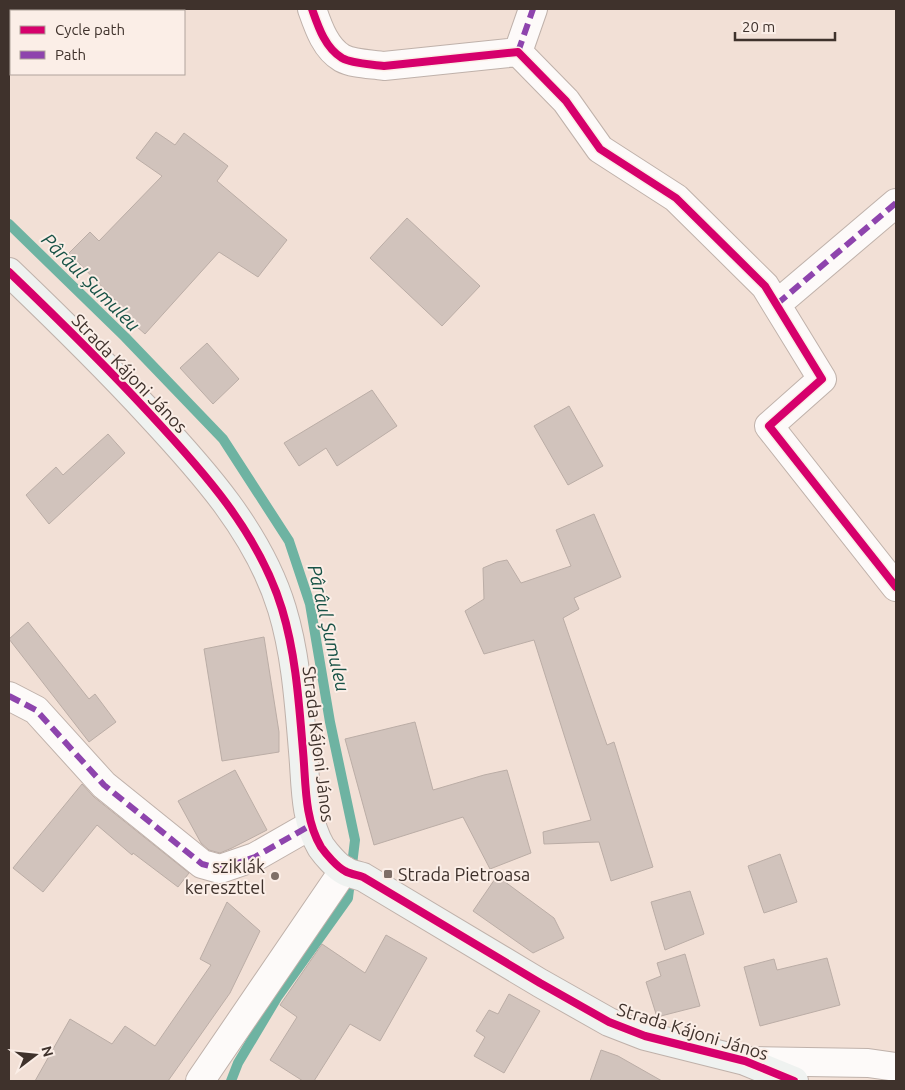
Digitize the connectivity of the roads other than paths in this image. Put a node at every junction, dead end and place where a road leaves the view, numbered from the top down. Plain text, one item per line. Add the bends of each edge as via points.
1 (312, 9) edge
2 (533, 9) edge
3 (518, 52) junction
4 (896, 204) edge
5 (9, 272) edge
6 (776, 304) junction
7 (896, 587) edge
8 (9, 696) edge
9 (311, 825) junction
10 (353, 874) junction
11 (745, 1061) junction
12 (896, 1067) edge
13 (200, 1081) edge
14 (794, 1081) edge

1 - 3 street via 319,30 330,47 342,58 362,63 384,66
2 - 3 street
3 - 6 street via 566,101 600,149 676,198 765,286
4 - 6 street
5 - 9 street, Strada Kájoni János via 114,375 184,451 239,522 264,564 282,609 294,661
6 - 7 street via 822,379 769,426
8 - 9 street, Strada Kájoni János via 36,710 104,785 202,864 220,869 255,857
9 - 10 street, Strada Kájoni János via 322,848
10 - 11 street, Strada Kájoni János via 609,1022 645,1036
10 - 13 street
11 - 12 street, Strada Kájoni János via 868,1063
11 - 14 street, Strada Kájoni János

